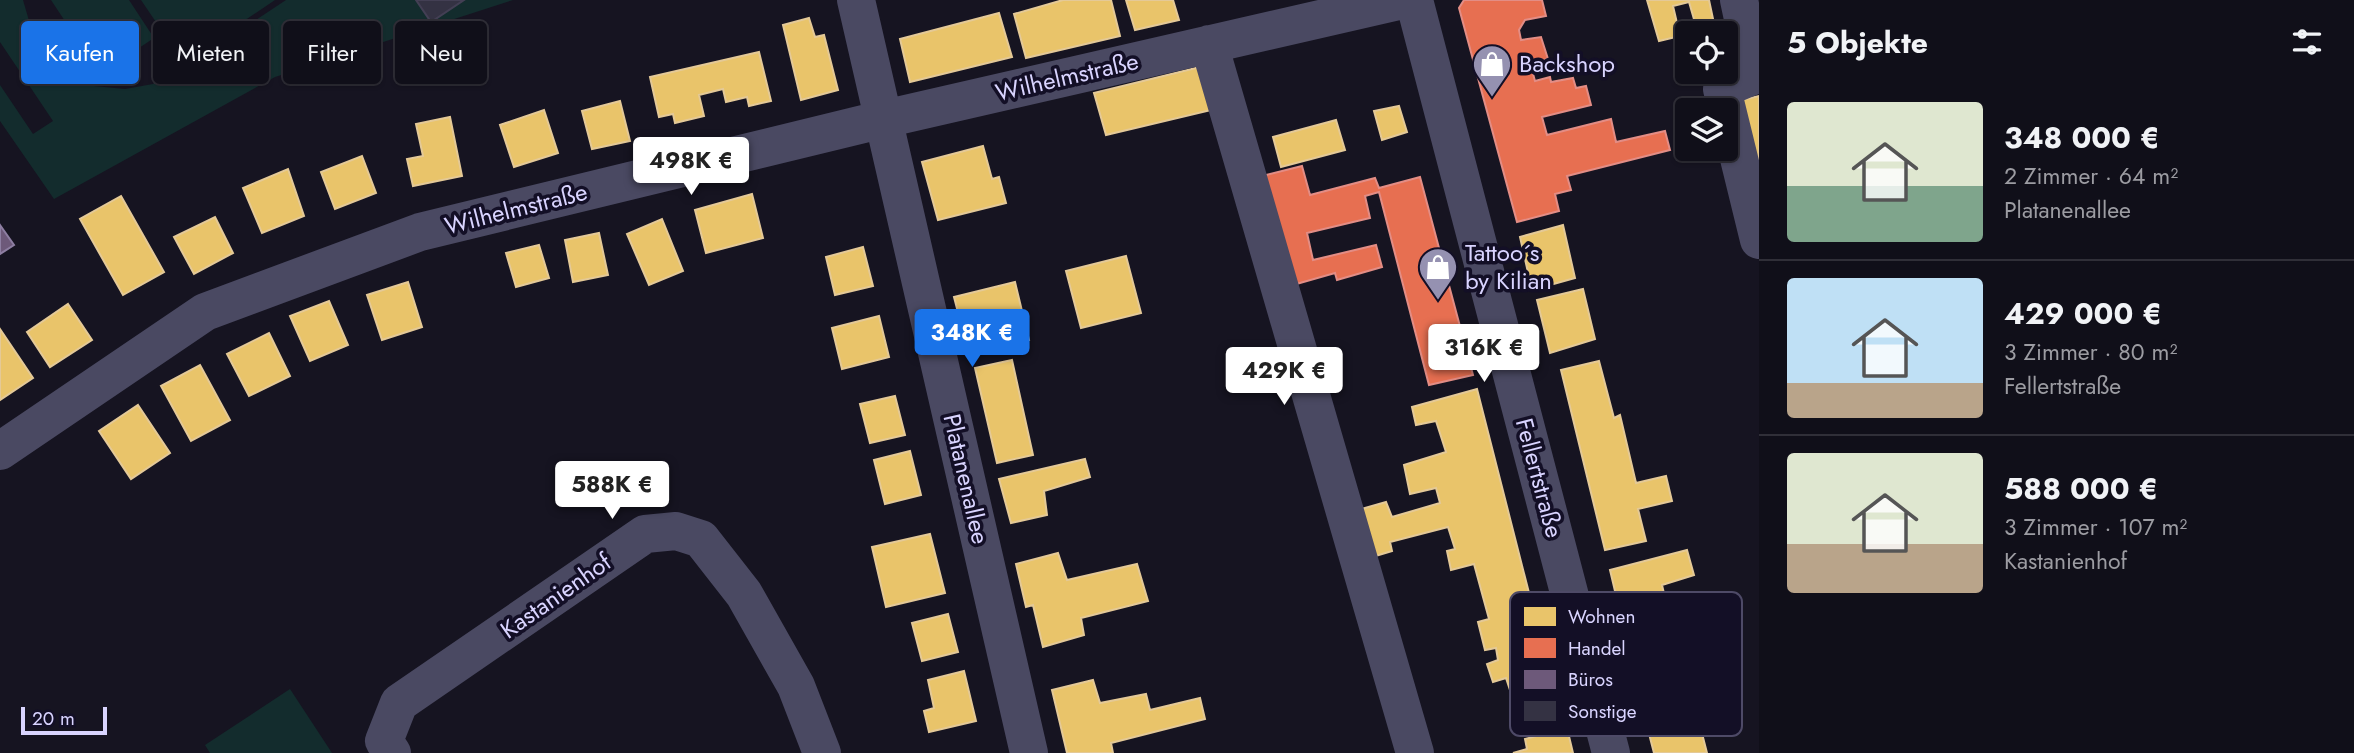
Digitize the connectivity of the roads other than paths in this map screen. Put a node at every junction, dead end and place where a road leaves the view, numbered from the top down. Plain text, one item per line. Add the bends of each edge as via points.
1 (856, 0) edge
2 (1403, 0) edge
3 (1414, 0) edge
4 (1739, 0) edge
5 (1209, 44) junction
6 (884, 119) junction
7 (1759, 240) edge
8 (0, 451) edge
9 (1569, 592) edge
10 (1607, 736) edge
11 (391, 753) edge
12 (822, 753) edge
13 (1029, 753) edge
14 (1415, 753) edge
15 (1611, 753) edge

1 - 6 street, Platanenallee
2 - 5 street, Wilhelmstraße
3 - 9 street, Fellertstraße
4 - 7 street via 1755,75 1722,89
5 - 6 street, Wilhelmstraße
5 - 14 street
6 - 8 street, Wilhelmstraße via 420,232 205,312
6 - 13 street, Platanenallee
10 - 15 street, Fellertstraße
11 - 12 street, Kastanienhof via 384,741 399,703 645,534 676,530 701,539 744,594 796,686

